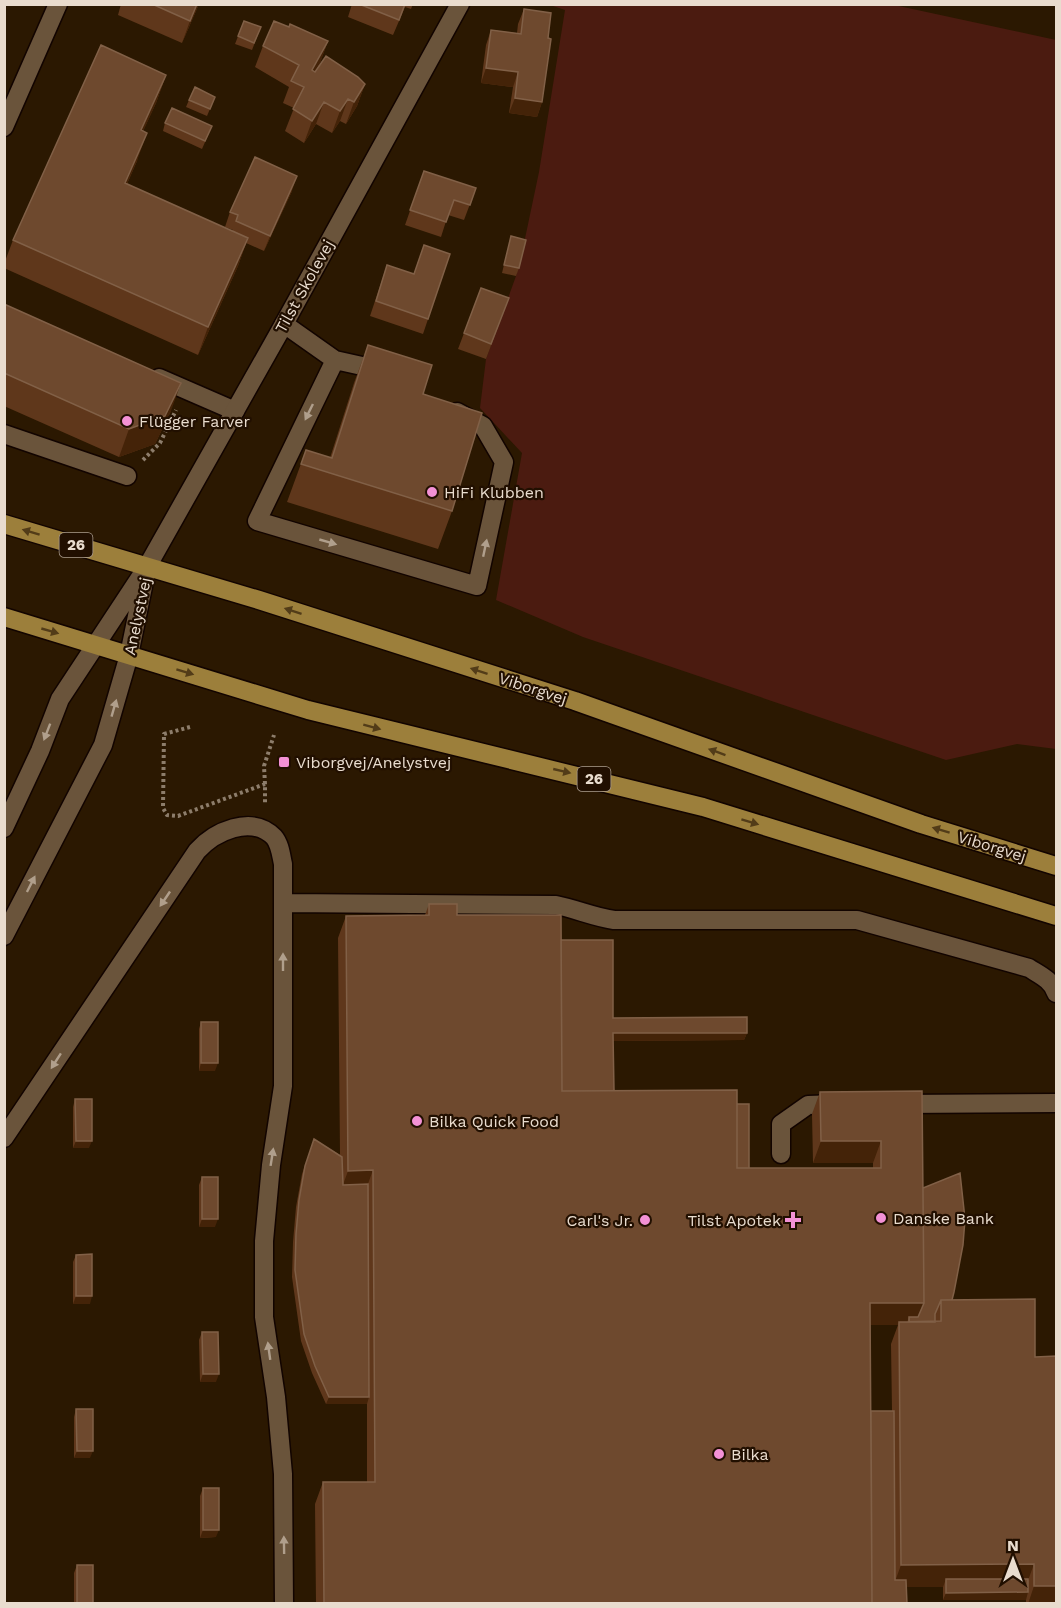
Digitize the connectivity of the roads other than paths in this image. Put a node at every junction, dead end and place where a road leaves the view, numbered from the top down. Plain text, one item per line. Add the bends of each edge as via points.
1 (58, 4) edge
2 (460, 4) edge
3 (4, 127) edge
4 (284, 324) junction
5 (335, 360) junction
6 (143, 371) edge
7 (401, 384) edge
8 (442, 405) edge
9 (235, 411) junction
10 (4, 434) edge
11 (127, 476) road end
12 (4, 524) edge
13 (147, 567) junction
14 (4, 617) edge
15 (96, 645) junction
16 (129, 655) junction
17 (4, 828) edge
18 (1056, 866) edge
19 (283, 903) junction
20 (1056, 916) edge
21 (4, 936) edge
22 (1056, 993) edge
23 (1056, 1103) edge
24 (854, 1104) edge
25 (877, 1104) edge
26 (4, 1138) edge
27 (781, 1154) dead end
28 (284, 1604) edge

1 - 3 street
2 - 4 street, Tilst Skolevej
4 - 5 street
4 - 9 street, Tilst Skolevej
5 - 7 street via 371,368
5 -> 8 street via 257,521 477,586 504,462 483,426
6 - 9 street
9 - 13 street, Tilst Skolevej
10 - 11 street
13 -> 12 main road, Viborgvej / 26
13 - 15 street, Anelystvej
13 - 16 street, Anelystvej
18 -> 13 main road, Viborgvej / 26 via 921,824 575,701
14 -> 15 main road, 26
15 - 16 main road, 26
15 -> 17 street, Anelystvej via 60,699
16 -> 20 main road, 26 via 331,716 703,807
21 -> 16 street, Anelystvej via 103,745
19 - 22 street via 556,905 614,920 857,920 1029,968 1045,977
19 -> 26 street via 283,864 274,837 248,827 232,828 207,841
28 -> 19 street via 283,1474 264,1317 264,1240 283,1086
23 - 25 street
24 - 27 street via 808,1105 781,1124

